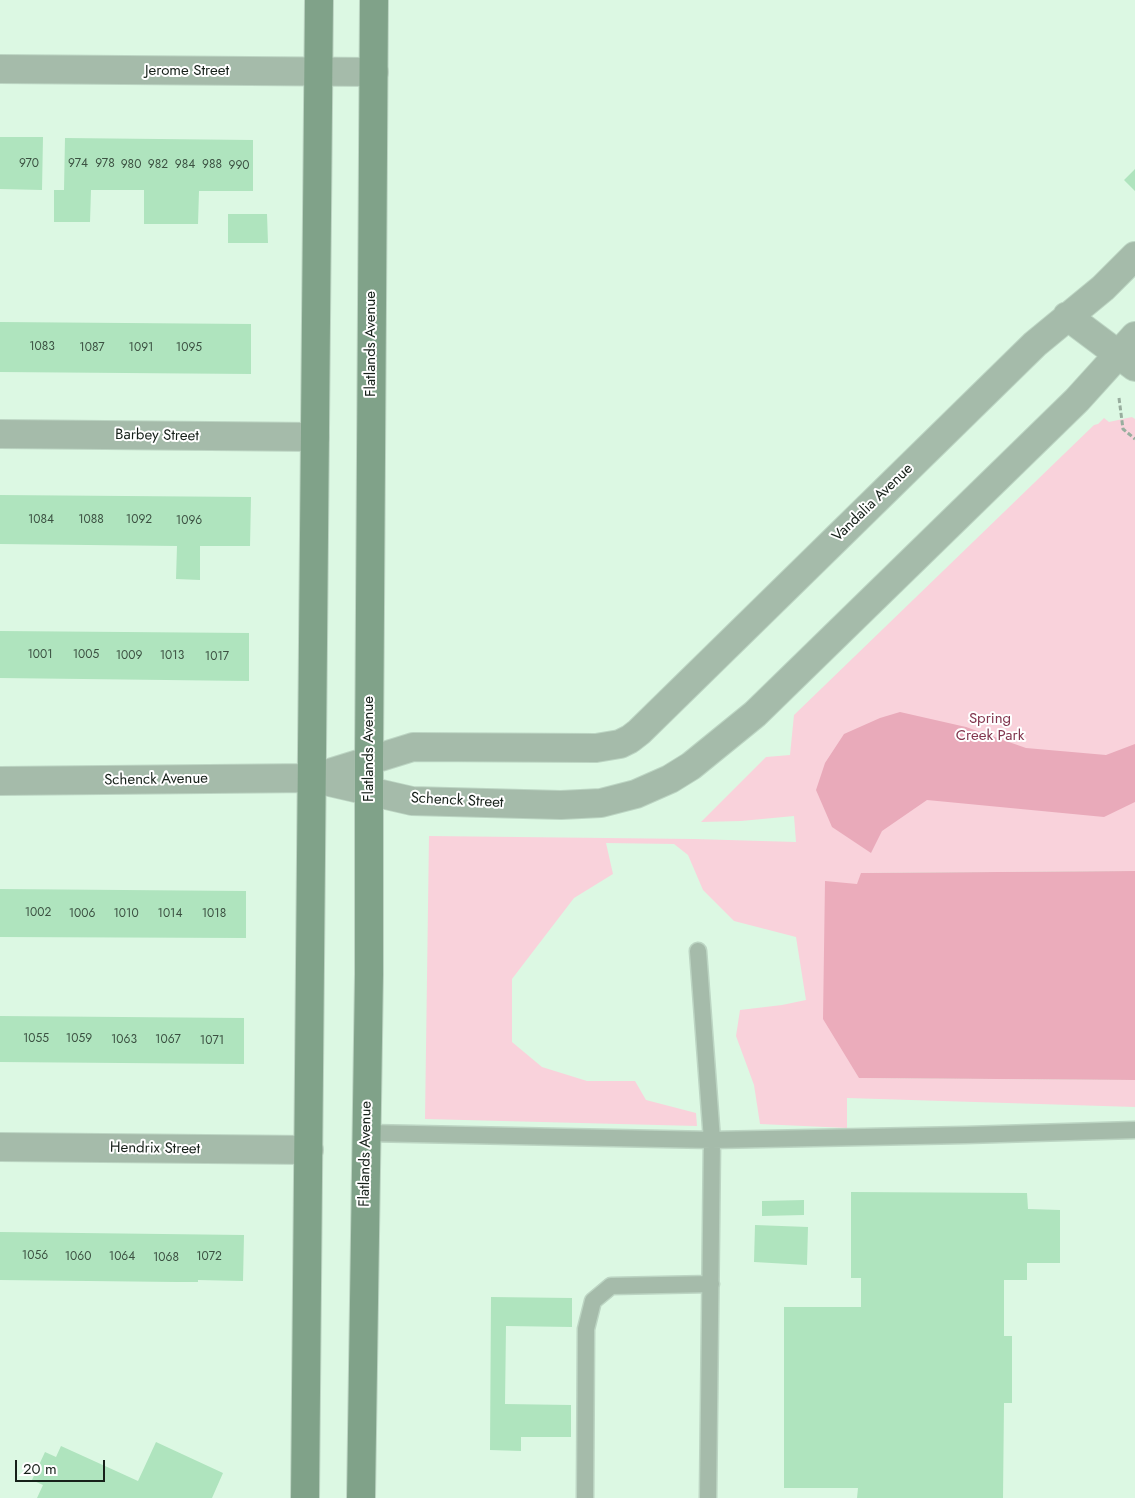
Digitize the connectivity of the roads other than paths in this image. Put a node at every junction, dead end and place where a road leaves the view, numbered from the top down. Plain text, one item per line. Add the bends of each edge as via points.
1 (319, 0) edge
2 (374, 0) edge
3 (0, 69) edge
4 (318, 71) junction
5 (374, 72) junction
6 (1135, 256) edge
7 (1067, 316) junction
8 (1130, 353) edge
9 (0, 434) edge
10 (315, 438) junction
11 (368, 760) junction
12 (312, 778) junction
13 (0, 782) edge
14 (369, 790) junction
15 (698, 951) dead end
16 (1135, 1130) edge
17 (367, 1133) junction
18 (712, 1140) junction
19 (0, 1147) edge
20 (309, 1150) junction
21 (711, 1284) junction
22 (305, 1498) edge
23 (361, 1498) edge
24 (585, 1498) edge
25 (708, 1498) edge

1 - 4 main road
2 - 5 main road, Flatlands Avenue
3 - 4 street, Jerome Street
4 - 5 street, Jerome Street
4 - 10 main road
5 - 11 main road, Flatlands Avenue
6 - 7 street, Vandalia Avenue via 1103,288
7 - 8 street
7 - 11 street, Vandalia Avenue via 639,732 620,744 610,746 413,747
8 - 14 street, Schenck Street via 1077,400 755,714 670,778 636,794 601,803 561,805 412,801
9 - 10 street, Barbey Street
10 - 12 main road
11 - 12 street
11 - 14 main road, Flatlands Avenue
12 - 13 street, Schenck Avenue
12 - 14 street, Schenck Street
12 - 20 main road
14 - 17 main road, Flatlands Avenue
15 - 18 lane
16 - 18 lane
17 - 18 lane
17 - 23 main road, Flatlands Avenue
18 - 21 lane
19 - 20 street, Hendrix Street
20 - 22 main road
21 - 24 lane via 611,1286 593,1301 586,1330
21 - 25 lane

